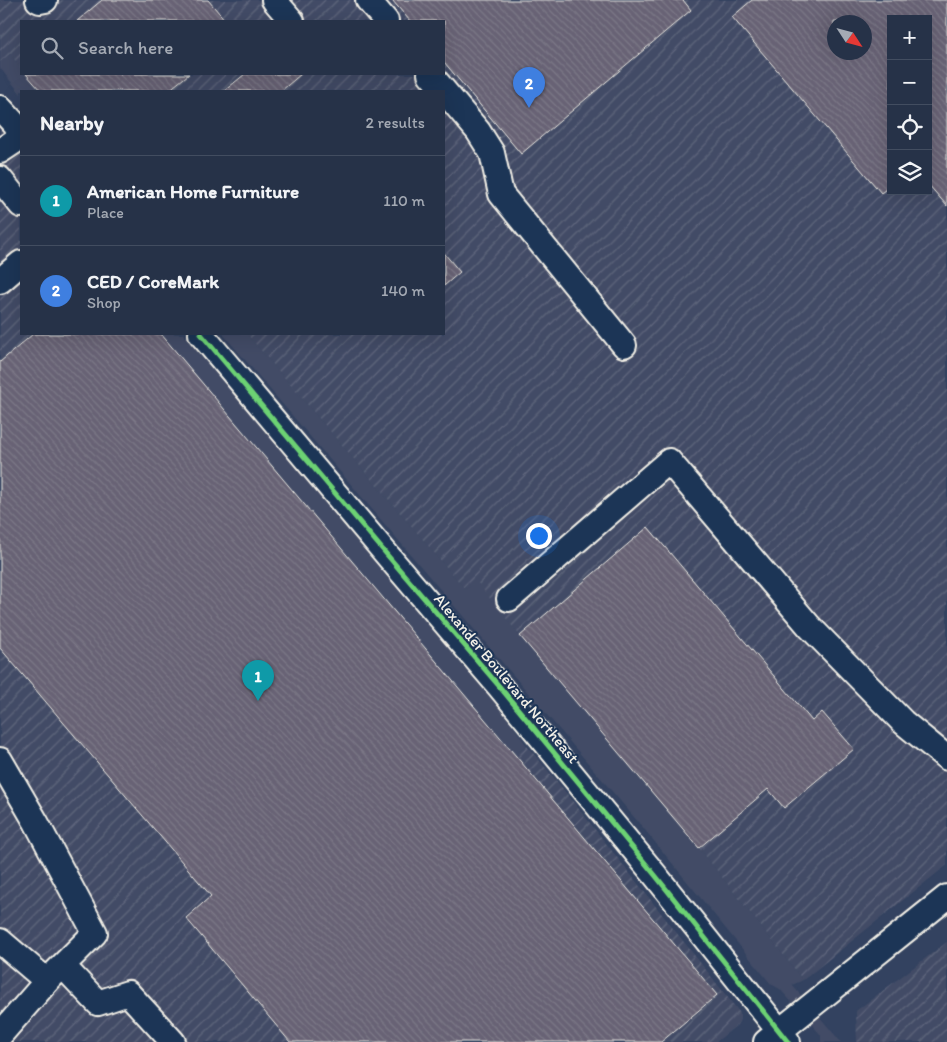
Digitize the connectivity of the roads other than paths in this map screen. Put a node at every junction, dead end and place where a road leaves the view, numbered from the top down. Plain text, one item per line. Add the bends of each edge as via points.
1 (38, 0) edge
2 (45, 0) edge
3 (274, 0) edge
4 (368, 0) edge
5 (291, 20) edge
6 (385, 20) edge
7 (431, 75) edge
8 (443, 90) edge
9 (445, 92) edge
10 (0, 108) edge
11 (20, 130) edge
12 (20, 138) edge
13 (0, 151) edge
14 (0, 179) edge
15 (20, 204) edge
16 (20, 264) edge
17 (0, 281) edge
18 (202, 335) edge
19 (624, 345) dead end
20 (509, 598) dead end
21 (947, 758) edge
22 (0, 760) edge
23 (947, 897) edge
24 (0, 942) edge
25 (55, 974) junction
26 (0, 1035) edge
27 (777, 1038) edge
28 (172, 1042) edge

1 - 2 street
3 - 5 street
4 - 6 street
7 - 8 street
9 - 19 street via 492,153 501,194
10 - 11 street
12 - 13 street
14 - 15 street
16 - 17 street
18 - 27 street, Alexander Boulevard Northeast via 655,875
20 - 21 street via 670,462 809,626 903,722
22 - 25 street via 95,933
23 - 27 street
24 - 25 street
25 - 26 street
25 - 28 street via 98,1003 128,993

